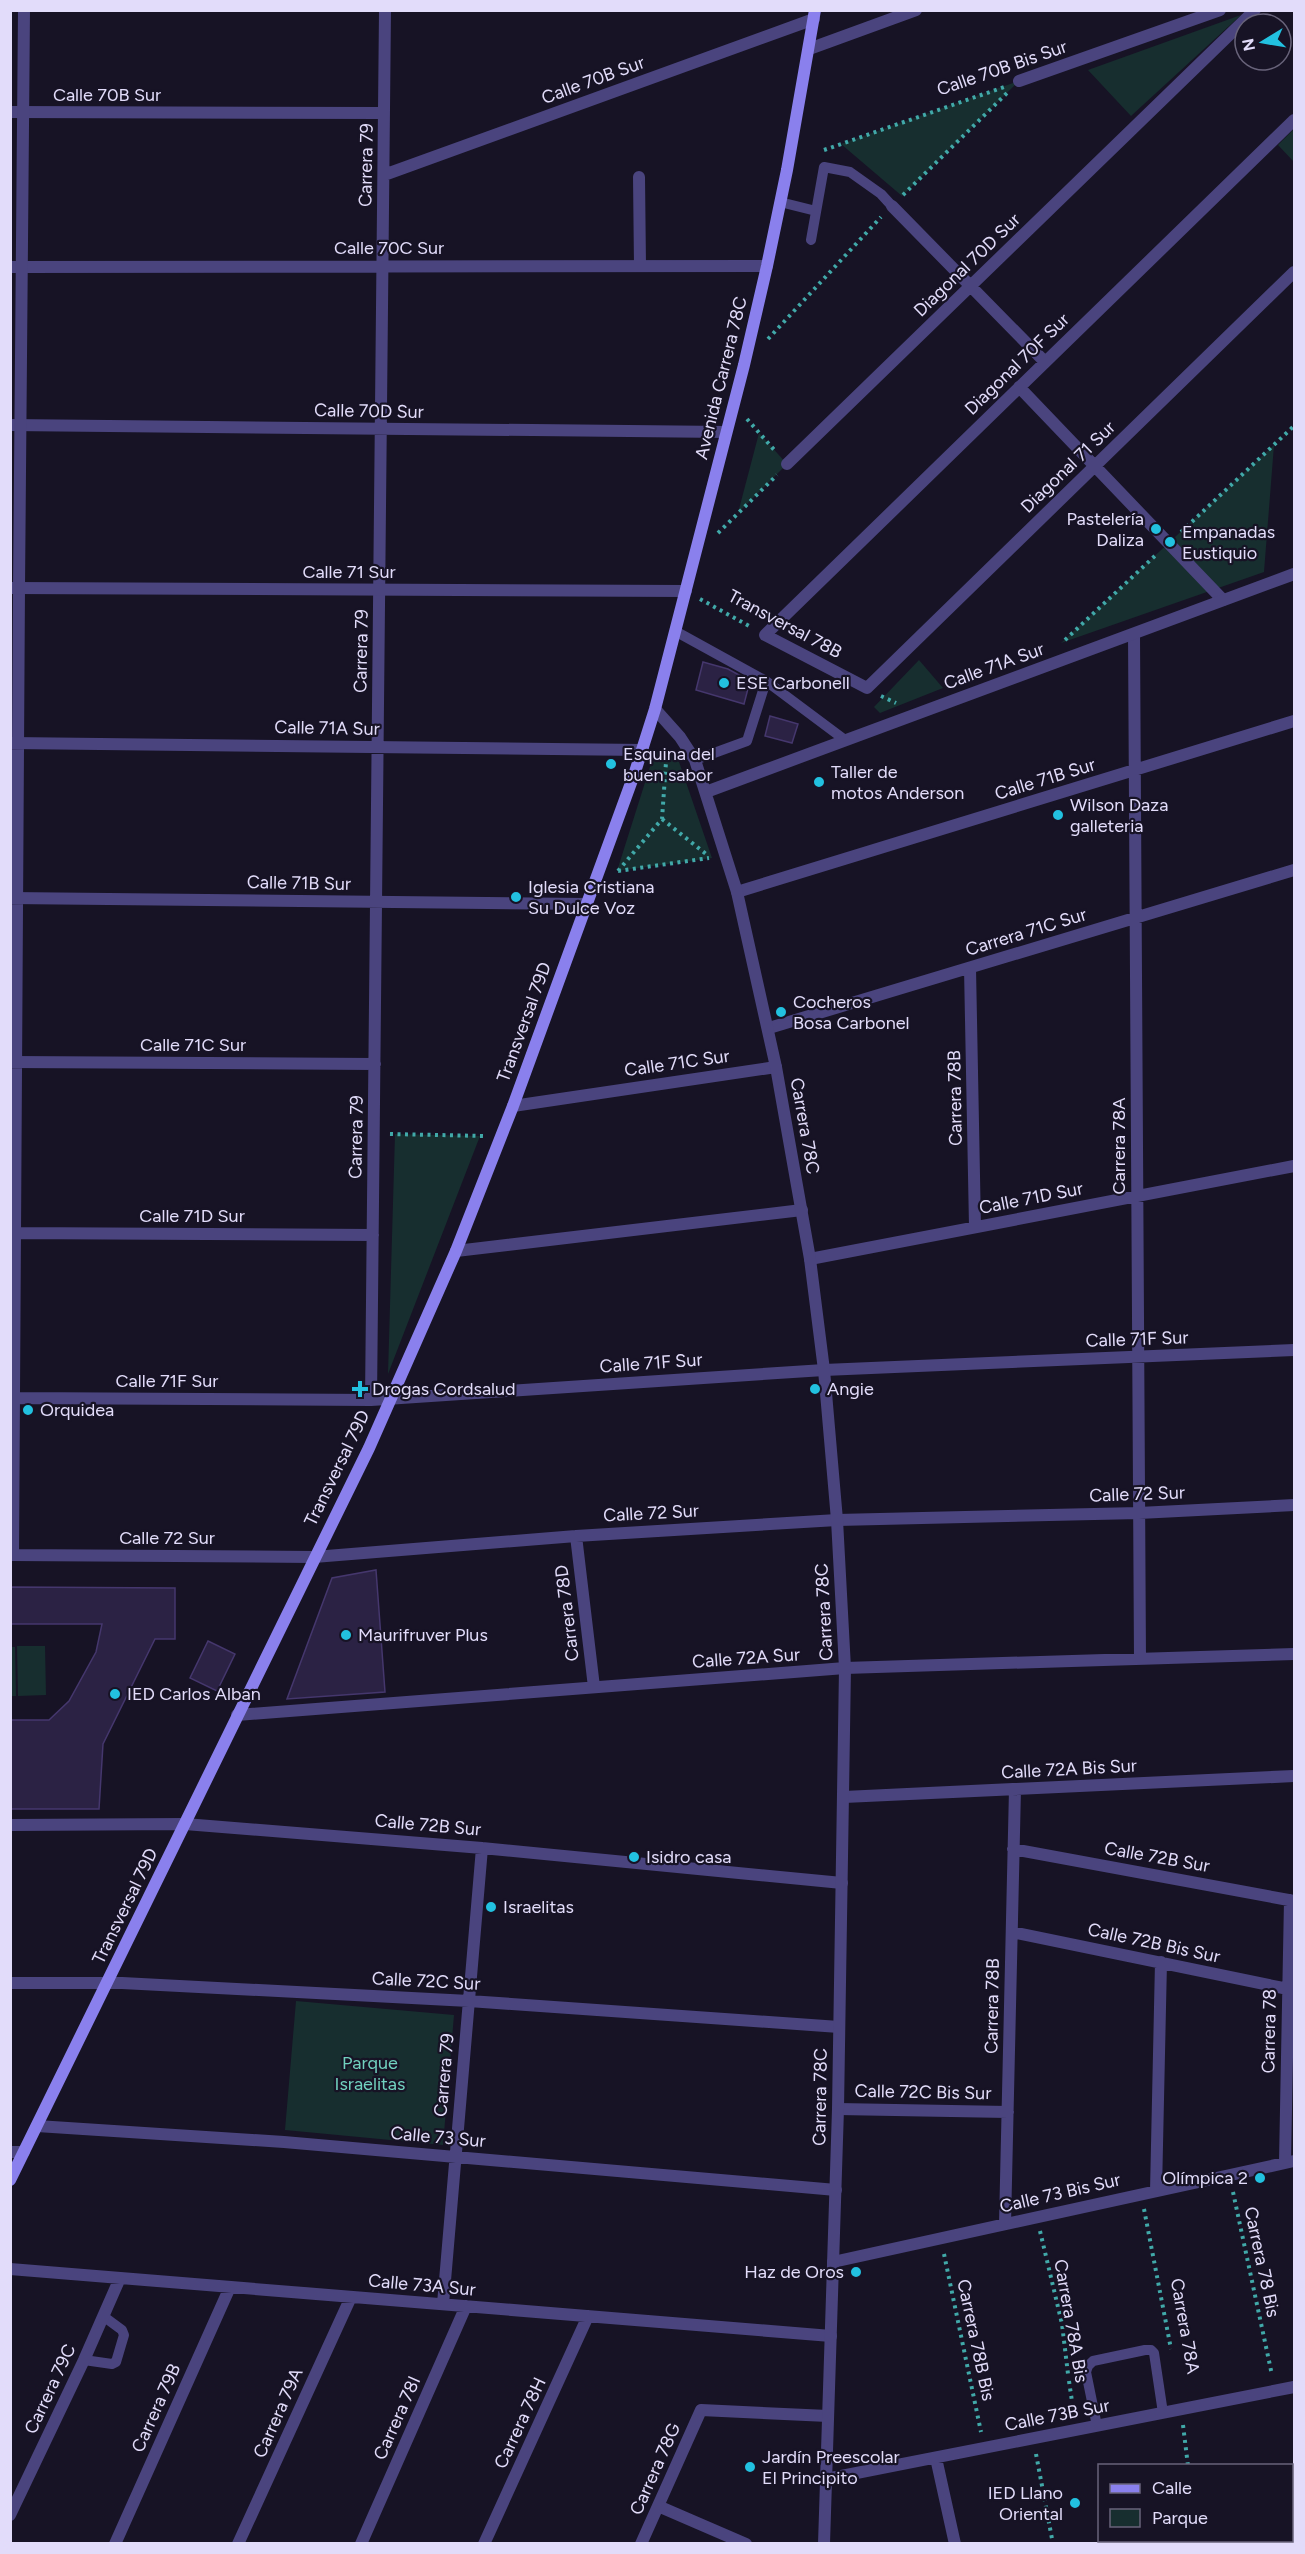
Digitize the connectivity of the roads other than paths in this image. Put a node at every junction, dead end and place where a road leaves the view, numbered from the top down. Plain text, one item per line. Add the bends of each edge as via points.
1 (24, 10) edge
2 (385, 10) edge
3 (916, 10) edge
4 (1220, 10) edge
5 (1255, 10) edge
6 (815, 15) edge
7 (809, 49) junction
8 (1019, 81) road end
9 (17, 112) edge
10 (384, 113) junction
11 (1294, 120) edge
12 (384, 175) junction
13 (639, 177) dead end
14 (780, 202) junction
15 (892, 206) joint
16 (816, 211) junction
17 (811, 240) dead end
18 (382, 266) junction
19 (640, 266) junction
20 (767, 266) junction
21 (16, 267) edge
22 (1294, 272) edge
23 (971, 286) junction
24 (1045, 362) junction
25 (1019, 387) junction
26 (15, 425) edge
27 (381, 429) junction
28 (726, 432) junction
29 (787, 464) road end
30 (1095, 466) junction
31 (1294, 574) edge
32 (15, 588) edge
33 (379, 590) junction
34 (686, 591) junction
35 (1223, 600) junction
36 (675, 631) junction
37 (1134, 633) junction
38 (765, 635) joint
39 (766, 681) junction
40 (870, 690) joint
41 (655, 709) junction
42 (1294, 721) edge
43 (845, 740) junction
44 (14, 743) edge
45 (378, 747) junction
46 (643, 750) junction
47 (695, 760) junction
48 (1136, 770) junction
49 (706, 792) junction
50 (1294, 870) edge
51 (737, 892) junction
52 (14, 898) edge
53 (376, 902) junction
54 (587, 904) junction
55 (1136, 918) junction
56 (970, 968) junction
57 (769, 1028) junction
58 (13, 1062) edge
59 (375, 1064) junction
60 (776, 1067) junction
61 (513, 1106) junction
62 (1294, 1166) edge
63 (1137, 1196) junction
64 (802, 1210) junction
65 (975, 1227) junction
66 (13, 1233) edge
67 (373, 1235) junction
68 (456, 1251) junction
69 (810, 1259) junction
70 (1294, 1350) edge
71 (1138, 1357) junction
72 (824, 1370) junction
73 (12, 1398) edge
74 (390, 1399) junction
75 (371, 1400) junction
76 (1294, 1505) edge
77 (1139, 1513) junction
78 (837, 1520) junction
79 (576, 1536) junction
80 (12, 1555) edge
81 (314, 1557) junction
82 (1294, 1654) edge
83 (1140, 1659) junction
84 (845, 1668) junction
85 (594, 1687) junction
86 (237, 1715) junction
87 (1294, 1776) edge
88 (1015, 1789) junction
89 (844, 1797) junction
90 (185, 1824) junction
91 (10, 1825) edge
92 (482, 1848) junction
93 (1013, 1849) junction
94 (842, 1883) junction
95 (1292, 1900) edge
96 (1012, 1932) junction
97 (1161, 1962) junction
98 (109, 1982) junction
99 (10, 1983) edge
100 (1288, 1989) junction
101 (469, 2001) junction
102 (839, 2027) junction
103 (838, 2109) junction
104 (1008, 2112) junction
105 (37, 2126) junction
106 (10, 2152) edge
107 (24, 2152) junction
108 (456, 2156) junction
109 (1290, 2162) edge
110 (10, 2180) edge
111 (836, 2190) junction
112 (1156, 2191) junction
113 (1005, 2224) junction
114 (833, 2262) junction
115 (10, 2269) edge
116 (120, 2278) junction
117 (230, 2287) junction
118 (351, 2297) junction
119 (443, 2304) junction
120 (466, 2306) junction
121 (103, 2316) junction
122 (588, 2316) junction
123 (831, 2336) junction
124 (84, 2360) junction
125 (1294, 2387) edge
126 (1162, 2413) junction
127 (828, 2416) junction
128 (1097, 2426) junction
129 (936, 2458) junction
130 (826, 2479) junction
131 (658, 2506) junction
132 (10, 2515) edge
133 (115, 2544) edge
134 (238, 2544) edge
135 (361, 2544) edge
136 (484, 2544) edge
137 (641, 2544) edge
138 (746, 2544) edge
139 (824, 2544) edge
140 (954, 2544) edge

1 - 9 street
2 - 10 street, Carrera 79
3 - 7 street
4 - 8 street, Calle 70B Bis Sur
5 - 23 street, Diagonal 70D Sur
6 - 7 main road, Avenida Carrera 78C
6 - 12 street, Calle 70B Sur
7 - 14 main road, Avenida Carrera 78C
9 - 10 street, Calle 70B Sur
9 - 21 street
10 - 12 street, Carrera 79
11 - 24 street, Diagonal 70F Sur
12 - 18 street, Carrera 79
13 - 19 street
14 - 16 lane
14 - 20 main road, Avenida Carrera 78C
15 - 16 lane via 850,172 824,167
15 - 23 street
16 - 17 lane
18 - 19 street, Calle 70C Sur
18 - 21 street, Calle 70C Sur
18 - 27 street, Carrera 79
19 - 20 street, Calle 70C Sur
20 - 28 main road, Avenida Carrera 78C
21 - 26 street
22 - 30 street, Diagonal 71 Sur
23 - 24 street
23 - 29 street, Diagonal 70D Sur
24 - 25 street, Diagonal 70F Sur
25 - 30 street
25 - 38 street, Diagonal 70F Sur
26 - 27 street, Calle 70D Sur
26 - 32 street
27 - 28 street, Calle 70D Sur
27 - 33 street, Carrera 79
28 - 34 main road, Avenida Carrera 78C
30 - 35 street
30 - 40 street, Diagonal 71 Sur
31 - 35 street, Calle 71A Sur
32 - 33 street, Calle 71 Sur
32 - 44 street
33 - 34 street, Calle 71 Sur
33 - 45 street, Carrera 79
34 - 36 main road, Avenida Carrera 78C
35 - 37 street, Calle 71A Sur
36 - 39 lane
36 - 41 main road, Avenida Carrera 78C
37 - 43 street, Calle 71A Sur
37 - 48 street, Carrera 78A
38 - 40 street, Transversal 78B
39 - 43 lane
39 - 47 lane via 747,741
41 - 46 main road, Avenida Carrera 78C
41 - 47 street, Carrera 78C
42 - 48 street, Calle 71B Sur
43 - 49 street, Calle 71A Sur
44 - 45 street, Calle 71A Sur
44 - 52 street
45 - 46 street, Calle 71A Sur
45 - 53 street, Carrera 79
46 - 54 main road, Transversal 79D
47 - 49 street, Carrera 78C
48 - 51 street, Calle 71B Sur
48 - 55 street, Carrera 78A
49 - 51 street, Carrera 78C
50 - 55 street, Carrera 71C Sur
51 - 57 street, Carrera 78C
52 - 53 street, Calle 71B Sur
52 - 58 street
53 - 54 street, Calle 71B Sur
53 - 59 street, Carrera 79
54 - 61 main road, Transversal 79D
55 - 56 street, Carrera 71C Sur
55 - 63 street, Carrera 78A
56 - 57 street, Carrera 71C Sur
56 - 65 street, Carrera 78B
57 - 60 street, Carrera 78C
58 - 59 street, Calle 71C Sur
58 - 66 street
59 - 67 street, Carrera 79
60 - 61 street, Calle 71C Sur
60 - 64 street, Carrera 78C
61 - 68 main road, Transversal 79D
62 - 63 street, Calle 71D Sur
63 - 65 street, Calle 71D Sur
63 - 71 street, Carrera 78A
64 - 68 street
64 - 69 street, Carrera 78C
65 - 69 street, Calle 71D Sur
66 - 67 street, Calle 71D Sur
66 - 73 street
67 - 75 street, Carrera 79
68 - 74 main road, Transversal 79D
69 - 72 street, Carrera 78C
70 - 71 street, Calle 71F Sur
71 - 72 street, Calle 71F Sur
71 - 77 street, Carrera 78A
72 - 74 street, Calle 71F Sur
72 - 78 street, Carrera 78C
73 - 75 street, Calle 71F Sur
73 - 80 street
74 - 75 street, Calle 71F Sur
74 - 81 main road, Transversal 79D
76 - 77 street, Calle 72 Sur
77 - 78 street, Calle 72 Sur
77 - 83 street, Carrera 78A
78 - 79 street, Calle 72 Sur
78 - 84 street, Carrera 78C
79 - 81 street, Calle 72 Sur
79 - 85 street, Carrera 78D
80 - 81 street, Calle 72 Sur
81 - 86 main road, Transversal 79D
82 - 83 street, Calle 72A Sur
83 - 84 street, Calle 72A Sur
84 - 85 street, Calle 72A Sur
84 - 89 street, Carrera 78C
85 - 86 street, Calle 72A Sur
86 - 90 main road, Transversal 79D
87 - 88 street, Calle 72A Bis Sur
88 - 89 street, Calle 72A Bis Sur
88 - 93 street, Carrera 78B
89 - 94 street, Carrera 78C
90 - 91 street, Calle 72B Sur
90 - 92 street, Calle 72B Sur
90 - 98 main road, Transversal 79D
92 - 94 street, Calle 72B Sur
92 - 101 street, Carrera 79
93 - 95 street, Calle 72B Sur
93 - 96 street, Carrera 78B
94 - 102 street, Carrera 78C
95 - 100 street, Carrera 78
96 - 97 street, Calle 72B Bis Sur
96 - 104 street, Carrera 78B
97 - 100 street, Calle 72B Bis Sur
97 - 112 street
98 - 99 street, Calle 72C Sur
98 - 101 street, Calle 72C Sur
98 - 105 main road, Transversal 79D
100 - 109 street, Carrera 78
101 - 102 street, Calle 72C Sur
101 - 108 street, Carrera 79
102 - 103 street, Carrera 78C
103 - 104 street, Calle 72C Bis Sur
103 - 111 street, Carrera 78C
104 - 113 street, Carrera 78B
105 - 107 main road, Transversal 79D
105 - 108 street, Calle 73 Sur
106 - 107 street
107 - 110 main road, Transversal 79D
108 - 111 street, Calle 73 Sur
108 - 119 street, Carrera 79
109 - 112 street, Calle 73 Bis Sur
111 - 114 street, Carrera 78C
112 - 113 street, Calle 73 Bis Sur
113 - 114 street, Calle 73 Bis Sur
114 - 123 street, Carrera 78C
115 - 116 street, Calle 73A Sur
116 - 117 street, Calle 73A Sur
116 - 121 street, Carrera 79C
117 - 118 street, Calle 73A Sur
117 - 133 street, Carrera 79B
118 - 119 street, Calle 73A Sur
118 - 134 street, Carrera 79A
119 - 120 street, Calle 73A Sur
120 - 122 street, Calle 73A Sur
120 - 135 street, Carrera 78I
121 - 124 street, Carrera 79C
121 - 124 lane via 124,2335 116,2362
122 - 123 street, Calle 73A Sur
122 - 136 street, Carrera 78H
123 - 127 street, Carrera 78C
124 - 132 street, Carrera 79C
125 - 126 street, Calle 73B Sur
126 - 128 street, Calle 73B Sur
126 - 128 lane via 1154,2353 1145,2350 1093,2361 1088,2366 1086,2373
127 - 130 street, Carrera 78C
127 - 131 street, Carrera 78G via 701,2410
128 - 129 street, Calle 73B Sur
129 - 130 street, Calle 73B Sur
129 - 140 street
130 - 139 street, Carrera 78C
131 - 137 street, Carrera 78G
131 - 138 street

